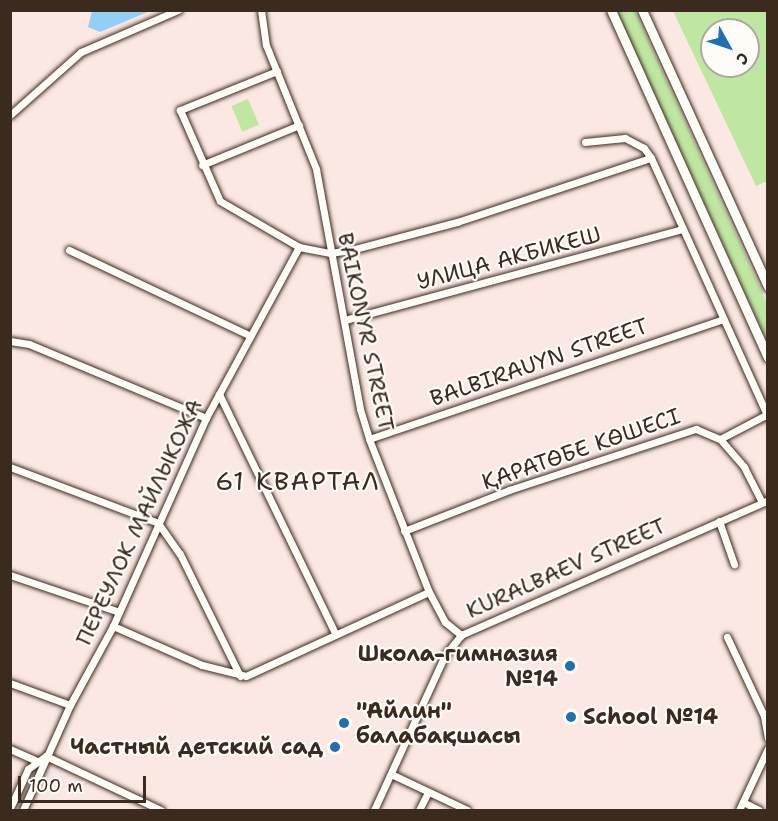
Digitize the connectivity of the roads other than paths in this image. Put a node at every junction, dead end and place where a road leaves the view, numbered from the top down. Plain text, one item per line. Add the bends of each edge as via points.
1 (178, 10) edge
2 (261, 10) edge
3 (611, 10) edge
4 (642, 10) edge
5 (277, 70) junction
6 (10, 115) edge
7 (299, 125) junction
8 (585, 142) dead end
9 (651, 158) junction
10 (202, 165) junction
11 (683, 229) junction
12 (299, 248) junction
13 (69, 250) dead end
14 (330, 253) junction
15 (766, 280) edge
16 (721, 320) junction
17 (345, 321) junction
18 (249, 335) junction
19 (10, 341) edge
20 (768, 357) edge
21 (219, 394) junction
22 (767, 416) edge
23 (206, 418) junction
24 (369, 439) junction
25 (720, 439) junction
26 (10, 467) edge
27 (765, 501) edge
28 (719, 521) junction
29 (158, 523) junction
30 (404, 531) junction
31 (734, 564) dead end
32 (10, 575) edge
33 (429, 592) junction
34 (119, 612) junction
35 (113, 626) junction
36 (334, 633) junction
37 (461, 635) junction
38 (727, 637) dead end
39 (240, 676) junction
40 (10, 682) edge
41 (70, 705) junction
42 (768, 738) edge
43 (768, 748) edge
44 (10, 749) edge
45 (46, 756) junction
46 (38, 761) junction
47 (765, 765) edge
48 (391, 774) junction
49 (428, 792) junction
50 (743, 802) junction
51 (10, 808) edge
52 (23, 810) edge
53 (161, 810) edge
54 (374, 810) edge
55 (419, 810) edge
56 (467, 810) edge
57 (739, 810) edge
58 (759, 810) edge

1 - 6 street via 81,52
2 - 5 street, BAIKONYR STREET via 266,45
3 - 20 main road
4 - 15 main road
5 - 7 street, BAIKONYR STREET
5 - 10 street via 180,110
7 - 10 street
7 - 14 street, BAIKONYR STREET via 316,169
8 - 9 street via 625,138 644,148
9 - 11 street
9 - 14 street via 457,222
10 - 12 street via 223,205
11 - 16 street
11 - 17 street, УЛИЦА АКБИКЕШ
12 - 14 street
12 - 18 street, ПЕРЕУЛОК МАЙЛЫКОЖА
13 - 18 street
14 - 17 street, BAIKONYR STREET
16 - 22 street
16 - 24 street, BALBIRAUYN STREET
17 - 24 street, BAIKONYR STREET
18 - 21 street, ПЕРЕУЛОК МАЙЛЫКОЖА
19 - 23 street via 28,344
21 - 23 street, ПЕРЕУЛОК МАЙЛЫКОЖА
21 - 36 street
22 - 25 street
23 - 29 street, ПЕРЕУЛОК МАЙЛЫКОЖА
24 - 30 street, BAIKONYR STREET
25 - 27 street
25 - 30 street, ҚАРАТӨБЕ КӨШЕСІ via 704,430 676,433
26 - 29 street
27 - 28 street, KURALBAEV STREET
28 - 31 street
28 - 37 street, KURALBAEV STREET
29 - 34 street, ПЕРЕУЛОК МАЙЛЫКОЖА
29 - 39 street via 180,554
30 - 33 street, BAIKONYR STREET
32 - 34 street
33 - 36 street
33 - 37 street, BAIKONYR STREET via 445,622
34 - 35 street, ПЕРЕУЛОК МАЙЛЫКОЖА
35 - 39 street via 202,665
35 - 41 street, ПЕРЕУЛОК МАЙЛЫКОЖА
36 - 39 street
37 - 48 street, KURALBAEV STREET via 445,655
38 - 42 street via 764,716
40 - 41 street
41 - 45 street, ПЕРЕУЛОК МАЙЛЫКОЖА
43 - 47 street
44 - 46 street
45 - 46 street
45 - 52 street, ПЕРЕУЛОК МАЙЛЫКОЖА
45 - 53 street
46 - 51 street via 28,769
47 - 50 street
48 - 49 street
48 - 54 street, KURALBAEV STREET
49 - 55 street
49 - 56 street
50 - 57 street
50 - 58 street

